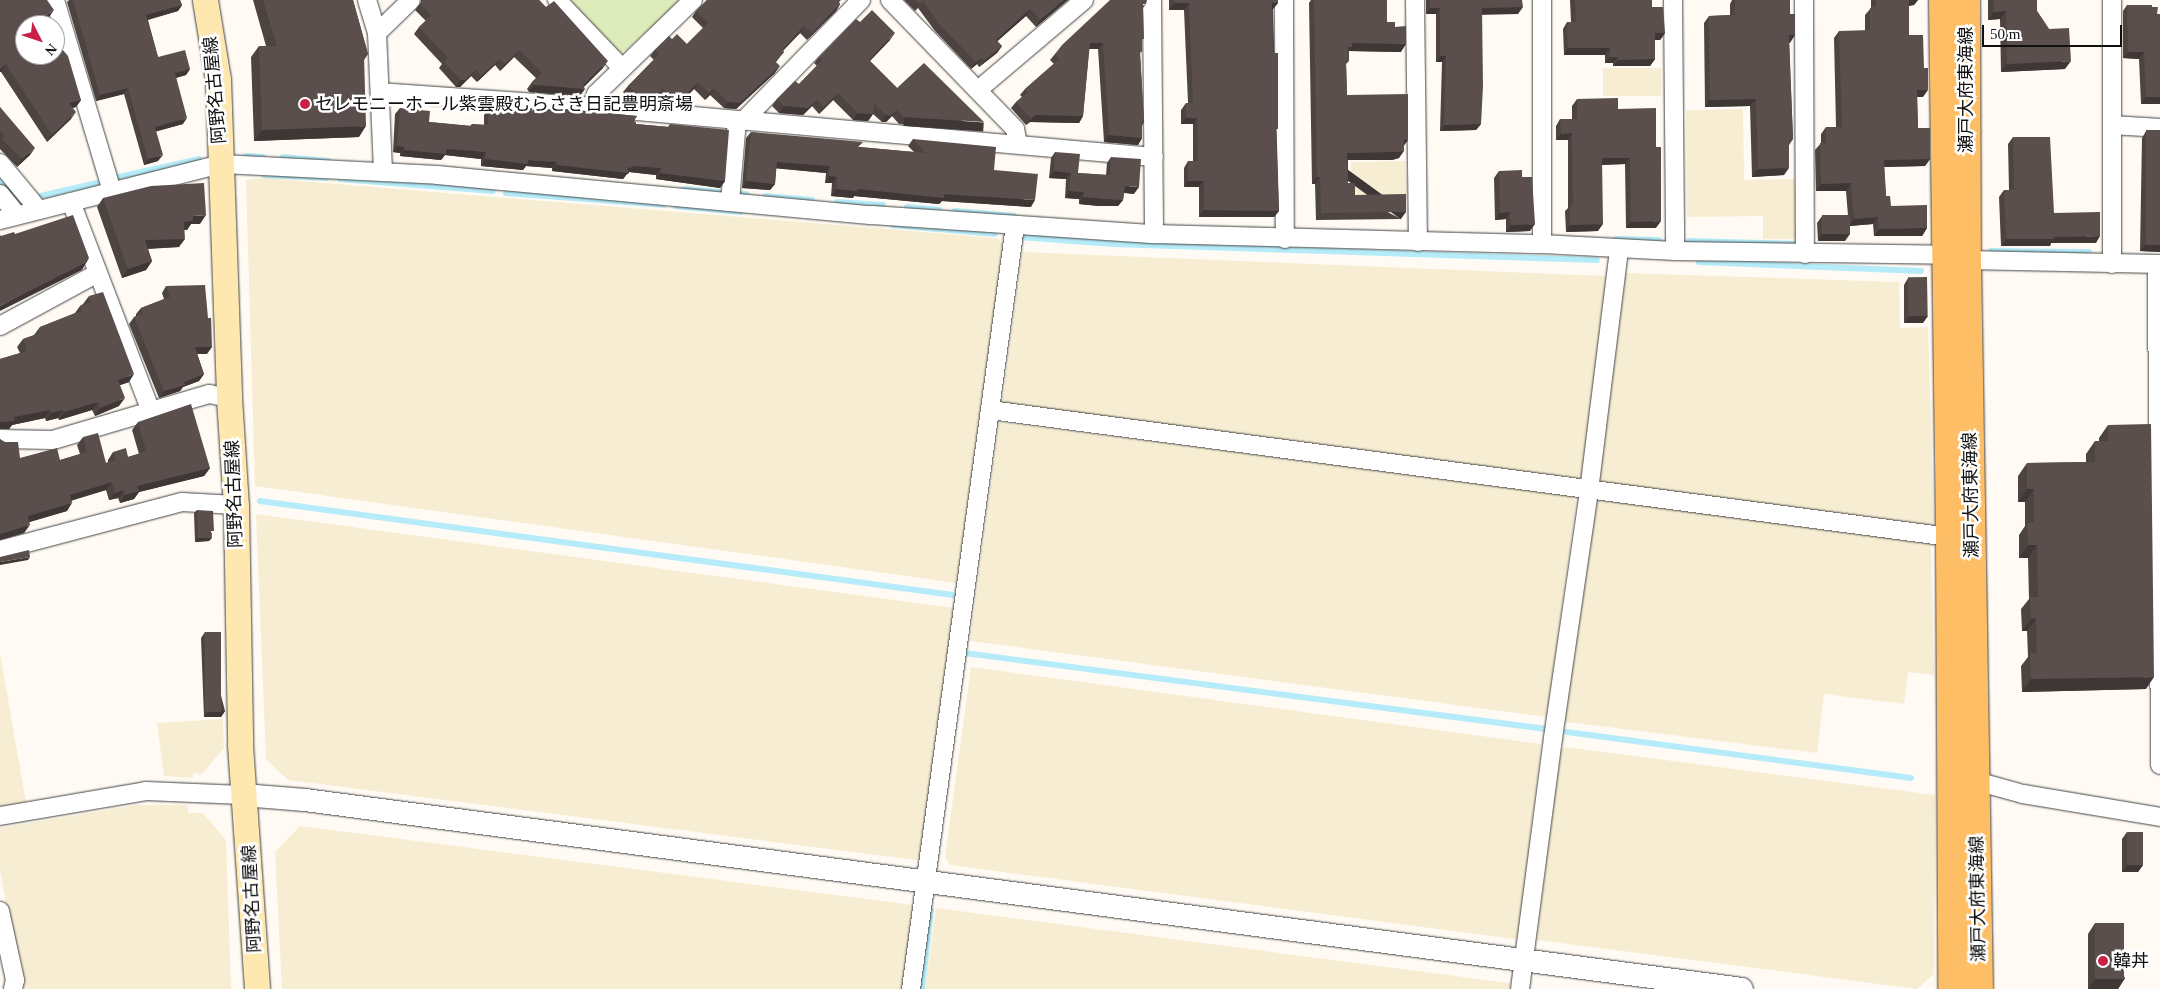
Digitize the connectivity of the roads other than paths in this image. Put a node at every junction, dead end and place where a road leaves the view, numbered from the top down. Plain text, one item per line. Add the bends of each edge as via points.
1 (54, 0) edge
2 (205, 0) edge
3 (367, 0) edge
4 (411, 0) edge
5 (557, 0) edge
6 (693, 0) edge
7 (861, 0) edge
8 (890, 0) edge
9 (1084, 0) edge
10 (1152, 0) edge
11 (1284, 0) edge
12 (1414, 0) edge
13 (1542, 0) edge
14 (1672, 0) edge
15 (1804, 0) edge
16 (1943, 0) edge
17 (1966, 0) edge
18 (2112, 0) edge
19 (377, 32) junction
20 (622, 68) junction
21 (978, 90) junction
22 (380, 92) junction
23 (592, 106) junction
24 (740, 120) junction
25 (2112, 125) junction
26 (2160, 128) edge
27 (1018, 144) junction
28 (1154, 157) junction
29 (0, 162) edge
30 (222, 164) junction
31 (383, 172) junction
32 (112, 192) junction
33 (0, 194) edge
34 (71, 202) junction
35 (730, 202) junction
36 (39, 210) junction
37 (17, 215) junction
38 (0, 220) edge
39 (1015, 226) junction
40 (1154, 234) junction
41 (1285, 239) junction
42 (1418, 242) junction
43 (1542, 244) junction
44 (1619, 250) junction
45 (1675, 251) junction
46 (1806, 254) junction
47 (1956, 258) junction
48 (2112, 264) junction
49 (2159, 264) edge
50 (98, 273) junction
51 (0, 326) edge
52 (229, 398) junction
53 (990, 410) junction
54 (151, 411) junction
55 (0, 439) edge
56 (2159, 447) edge
57 (1588, 491) junction
58 (236, 505) junction
59 (1950, 537) junction
60 (0, 550) edge
61 (2160, 765) edge
62 (1976, 781) junction
63 (243, 795) junction
64 (0, 816) edge
65 (2160, 817) edge
66 (925, 882) junction
67 (0, 911) edge
68 (1524, 959) junction
69 (13, 989) edge
70 (257, 989) edge
71 (911, 989) edge
72 (1520, 989) edge
73 (1742, 989) edge
74 (1952, 989) edge
75 (1979, 989) edge

1 - 32 street
2 - 30 main road, 阿野名古屋線 via 218,80
3 - 19 street
4 - 19 street
5 - 20 street
6 - 20 street
7 - 24 street
8 - 21 street
9 - 21 street
10 - 28 street
11 - 41 street
12 - 42 street
13 - 43 street
14 - 45 street
15 - 46 street
16 - 47 main road, 瀬戸大府東海線
17 - 47 main road, 瀬戸大府東海線
18 - 25 street
19 - 22 street
20 - 23 street via 596,94
21 - 27 street via 1015,129
22 - 23 street
22 - 31 street
23 - 24 street
24 - 27 street
24 - 35 street
25 - 26 street
25 - 48 street
27 - 28 street
28 - 40 street
29 - 36 street
30 - 31 street
30 - 32 street
30 - 52 main road, 阿野名古屋線
31 - 35 street via 437,174
32 - 34 street
33 - 37 street
34 - 36 street
34 - 50 street
35 - 39 street
36 - 37 street
37 - 38 street
39 - 40 street
39 - 53 street
40 - 41 street
41 - 42 street
42 - 43 street
43 - 44 street
44 - 45 street
44 - 57 street
45 - 46 street
46 - 47 street
47 - 48 street
47 - 59 main road, 瀬戸大府東海線
47 - 62 main road, 瀬戸大府東海線
48 - 49 street
49 - 56 street
50 - 51 street
50 - 54 street
52 - 54 street via 209,394
52 - 58 main road, 阿野名古屋線
53 - 57 street
53 - 66 street
54 - 55 street via 53,440
56 - 61 street
57 - 59 street
57 - 68 street
58 - 60 street via 182,502
58 - 63 main road, 阿野名古屋線
59 - 74 main road, 瀬戸大府東海線
62 - 65 street via 2023,794
62 - 75 main road, 瀬戸大府東海線
63 - 64 street via 146,791
63 - 66 street via 315,801
63 - 70 main road, 阿野名古屋線
66 - 68 street
66 - 71 street
67 - 69 street via 15,980
68 - 72 street
68 - 73 street

